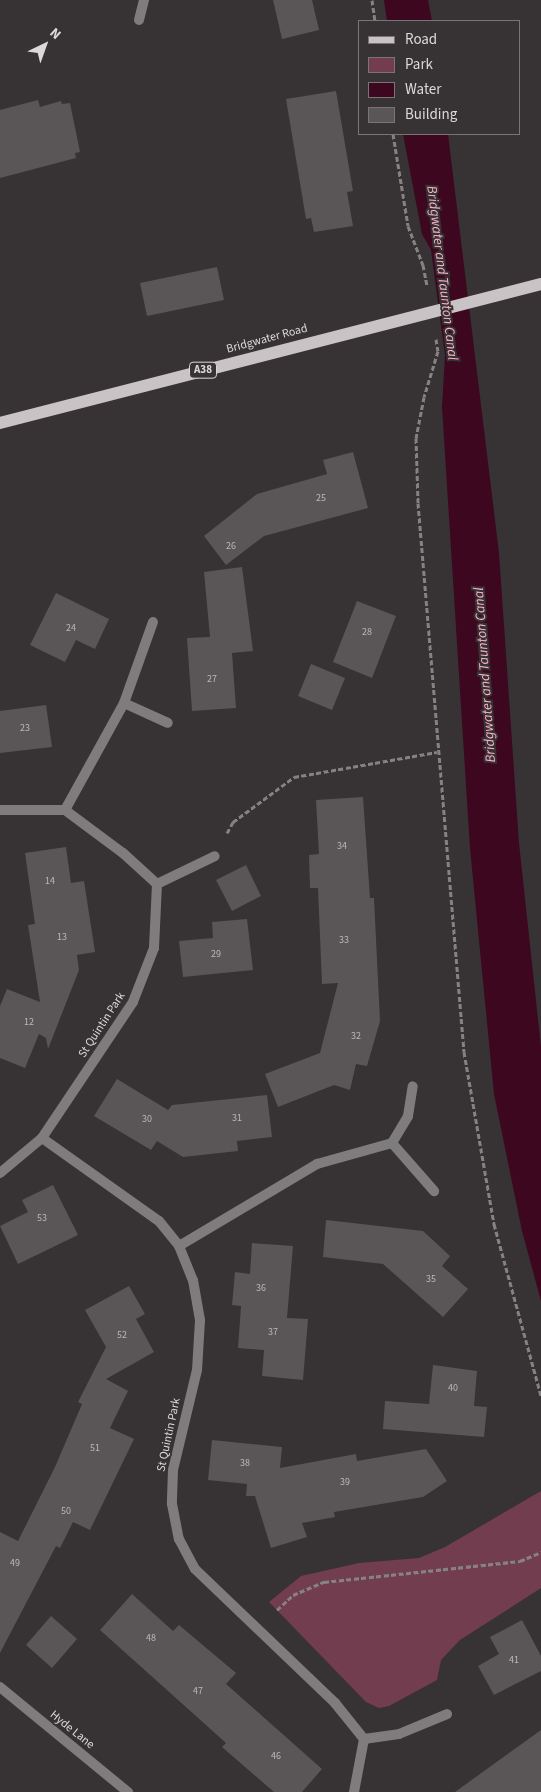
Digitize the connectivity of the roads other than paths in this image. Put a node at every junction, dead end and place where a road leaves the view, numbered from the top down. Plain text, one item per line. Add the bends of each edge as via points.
1 (144, 0) edge
2 (139, 20) dead end
3 (541, 284) edge
4 (0, 423) edge
5 (153, 622) dead end
6 (124, 703) junction
7 (168, 722) dead end
8 (0, 810) edge
9 (65, 810) junction
10 (215, 856) road end
11 (157, 884) junction
12 (413, 1086) dead end
13 (42, 1138) junction
14 (392, 1143) junction
15 (0, 1173) edge
16 (434, 1191) dead end
17 (179, 1246) junction
18 (0, 1687) edge
19 (447, 1714) dead end
20 (364, 1739) junction
21 (128, 1792) edge
22 (354, 1792) edge

1 - 2 street
3 - 4 main road, Bridgwater Road / A38 via 406,316
5 - 6 street
6 - 7 street
6 - 9 street
8 - 9 street
9 - 11 street via 123,853
10 - 11 street
11 - 13 street, St Quintin Park via 154,948 133,1002
12 - 14 street via 408,1116
13 - 15 street, St Quintin Park
13 - 17 street, St Quintin Park via 135,1201 159,1221
14 - 16 street
14 - 17 street via 317,1164
17 - 20 street, St Quintin Park via 193,1280 200,1320 197,1370 173,1470 172,1504 179,1539 195,1569 336,1703
18 - 21 street, Hyde Lane
19 - 20 street via 399,1734
20 - 22 street

